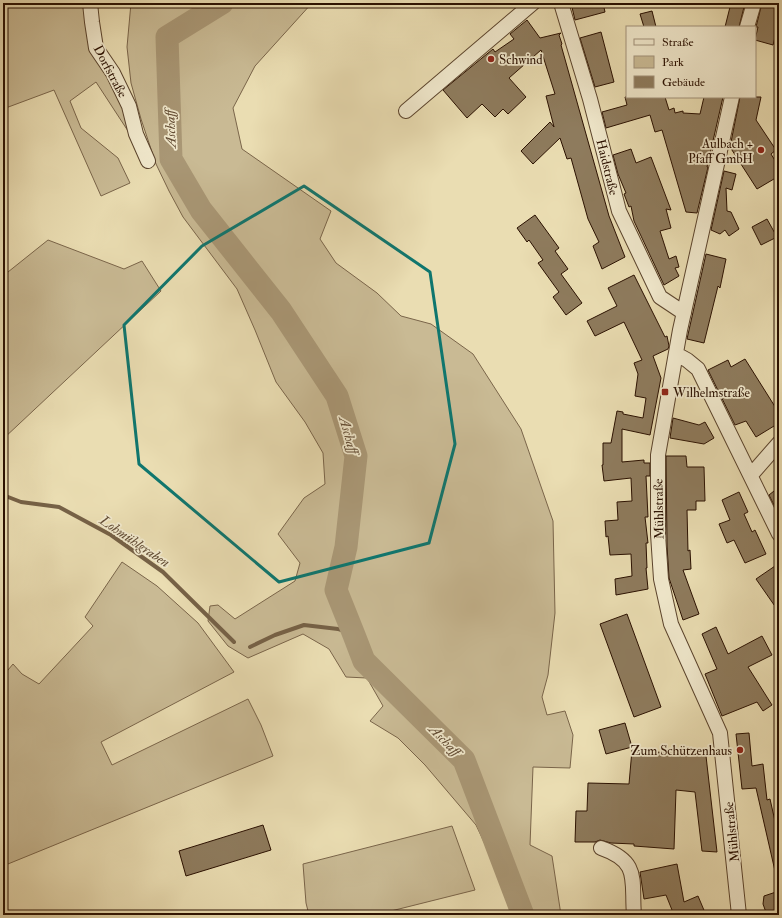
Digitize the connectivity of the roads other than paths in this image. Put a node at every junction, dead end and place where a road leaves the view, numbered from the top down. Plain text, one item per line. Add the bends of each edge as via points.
1 (90, 3) edge
2 (533, 3) edge
3 (561, 3) edge
4 (754, 3) edge
5 (747, 26) edge
6 (732, 98) edge
7 (406, 111) dead end
8 (148, 160) dead end
9 (684, 313) junction
10 (676, 354) junction
11 (779, 443) edge
12 (751, 476) junction
13 (779, 534) edge
14 (601, 848) dead end
15 (634, 915) edge
16 (739, 915) edge

1 - 8 street, Dorfstraße via 96,48 113,73 129,106 136,134
2 - 7 street
3 - 9 street, Haidstraße via 590,99 619,211 660,297
4 - 5 street
6 - 9 street, Mühlstraße
9 - 10 street, Mühlstraße
10 - 12 street via 698,369
10 - 16 street, Mühlstraße via 658,455 661,579 671,624 720,733
11 - 12 street
12 - 13 street
14 - 15 street via 624,860 631,870

